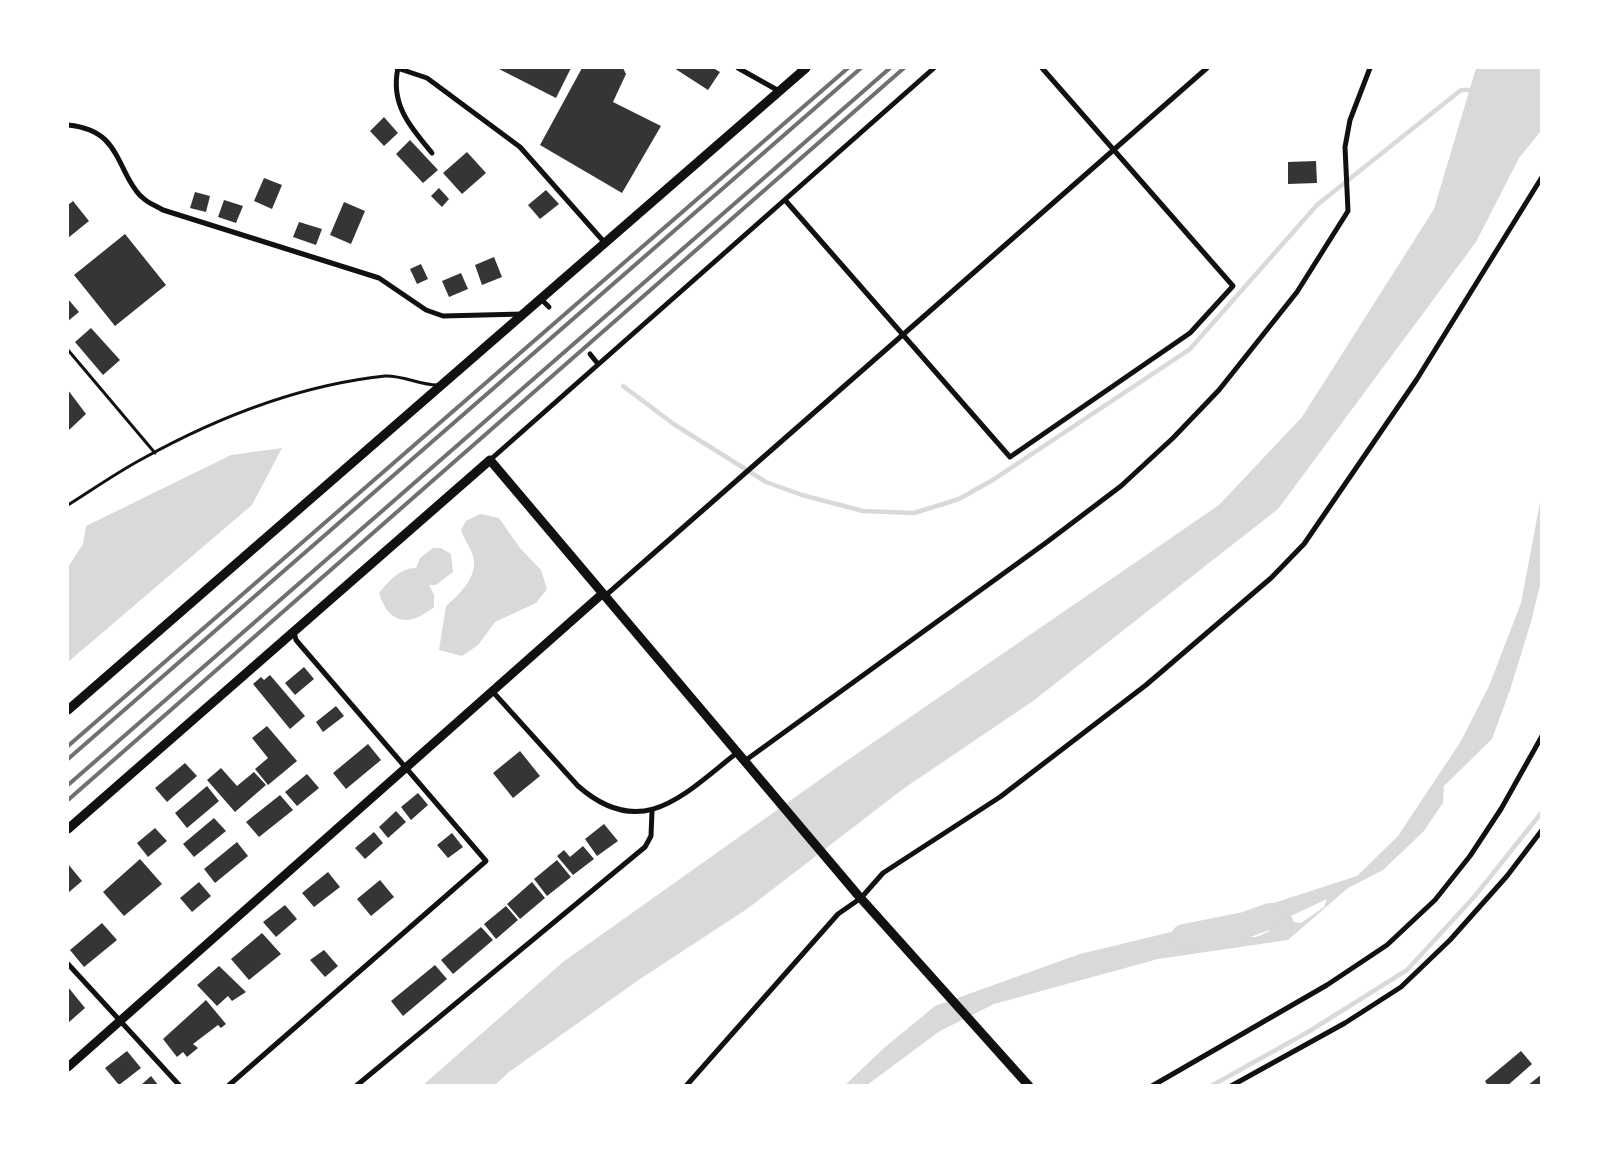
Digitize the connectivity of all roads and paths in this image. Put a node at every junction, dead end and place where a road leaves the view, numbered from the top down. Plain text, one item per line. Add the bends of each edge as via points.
1 (397, 68) edge
2 (738, 68) edge
3 (806, 68) edge
4 (934, 68) edge
5 (1042, 68) edge
6 (1207, 68) edge
7 (1370, 68) edge
8 (779, 91) junction
9 (68, 125) edge
10 (1113, 150) junction
11 (432, 153) dead end
12 (1542, 177) edge
13 (785, 200) junction
14 (605, 243) junction
15 (541, 299) junction
16 (549, 307) dead end
17 (523, 314) junction
18 (902, 335) junction
19 (68, 350) edge
20 (590, 354) dead end
21 (598, 364) junction
22 (442, 385) junction
23 (155, 453) junction
24 (490, 460) junction
25 (68, 505) edge
26 (603, 595) junction
27 (294, 632) junction
28 (494, 692) junction
29 (68, 710) edge
30 (1542, 736) edge
31 (739, 752) junction
32 (747, 763) junction
33 (405, 768) junction
34 (652, 811) junction
35 (68, 830) edge
36 (1542, 830) edge
37 (862, 898) junction
38 (68, 964) edge
39 (119, 1020) junction
40 (68, 1067) edge
41 (180, 1086) edge
42 (228, 1086) edge
43 (356, 1086) edge
44 (686, 1086) edge
45 (1029, 1086) edge
46 (1152, 1086) edge
47 (1231, 1086) edge

1 - 11 street via 395,86 408,125
1 - 14 street via 427,78 520,147
2 - 8 street
3 - 8 street
4 - 13 street
5 - 10 street
6 - 10 street
7 - 32 street via 1350,120 1345,147 1348,211 1297,292 1219,390 1174,438 1121,486
8 - 14 street
9 - 17 street via 86,127 103,136 142,198 162,210 379,278 426,310 443,316
10 - 18 street
10 - 18 street via 1233,286 1190,333 1010,457
12 - 37 street via 1417,379 1304,544 1271,578 1146,685 1000,797 883,873
13 - 18 street
13 - 21 street
14 - 15 street
15 - 16 street
15 - 17 street
17 - 22 street
18 - 26 street
19 - 23 lane
20 - 21 street
21 - 24 street
22 - 23 lane via 388,376 291,395 224,420
22 - 29 street
23 - 25 lane
24 - 26 street
24 - 27 street
26 - 28 street
26 - 31 street
27 - 33 street via 296,640
27 - 35 street
28 - 33 street
28 - 34 street via 592,798 610,808 631,813
30 - 46 street via 1502,809 1470,856 1435,900 1387,945 1327,985
31 - 32 street
31 - 34 street via 672,803
32 - 37 street
33 - 39 street
33 - 42 street via 486,861
34 - 43 street via 651,836 645,847
36 - 47 street via 1507,876 1450,940 1401,987 1345,1023
37 - 44 street via 838,914
37 - 45 street
38 - 39 street
39 - 40 street
39 - 41 street

